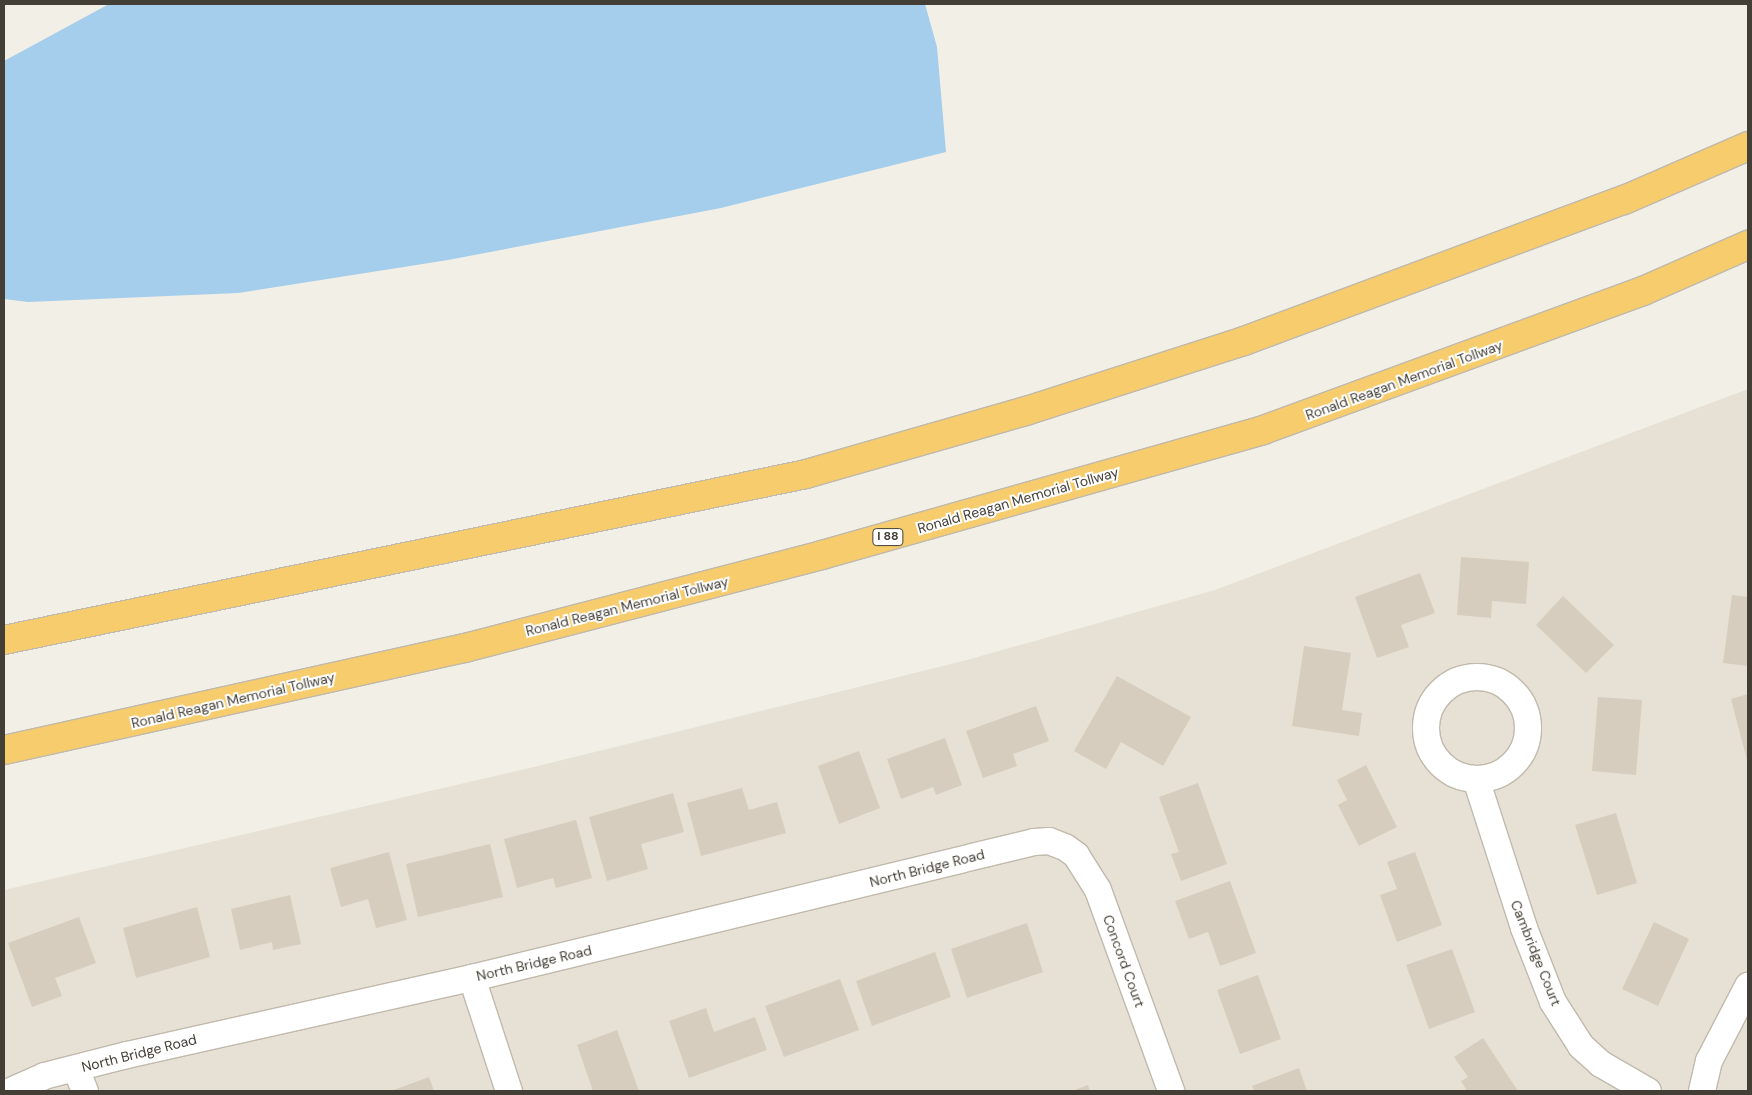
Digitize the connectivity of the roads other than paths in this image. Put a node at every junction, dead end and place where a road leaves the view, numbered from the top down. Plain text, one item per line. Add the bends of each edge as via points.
1 (1748, 146) edge
2 (1748, 245) edge
3 (4, 640) edge
4 (4, 750) edge
5 (1476, 779) dead end
6 (1057, 844) joint
7 (472, 978) junction
8 (1748, 986) edge
9 (81, 1080) edge
10 (11, 1091) edge
11 (509, 1091) edge
12 (1171, 1091) edge
13 (1648, 1091) edge
14 (1702, 1091) edge

1 - 3 highway via 1624,200 1244,341 1026,411 834,466 649,508
2 - 4 highway, Ronald Reagan Memorial Tollway / I 88 via 1643,291 1263,430 822,555 465,648
5 - 13 street, Cambridge Court via 1524,928 1553,1002 1581,1046 1601,1064
6 - 7 street, North Bridge Road via 1034,842
6 - 12 street, Concord Court via 1085,866 1098,890
7 - 9 street, North Bridge Road
7 - 11 street
8 - 14 street via 1708,1060
9 - 10 street, North Bridge Road via 44,1076

